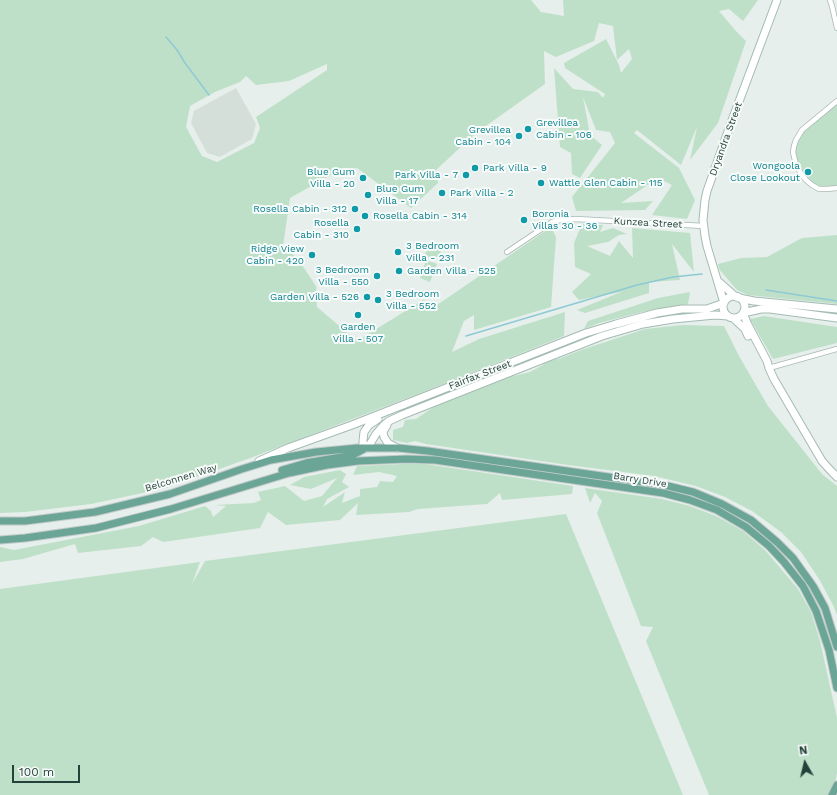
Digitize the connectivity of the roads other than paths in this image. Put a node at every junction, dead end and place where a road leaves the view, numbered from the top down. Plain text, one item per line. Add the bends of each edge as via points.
1 (777, 0) edge
2 (830, 0) edge
3 (836, 18) edge
4 (837, 28) edge
5 (837, 101) edge
6 (837, 188) edge
7 (704, 226) junction
8 (507, 252) dead end
9 (718, 281) junction
10 (738, 297) junction
11 (724, 303) junction
12 (837, 309) edge
13 (743, 313) junction
14 (731, 317) junction
15 (837, 318) edge
16 (837, 349) edge
17 (769, 368) junction
18 (393, 409) junction
19 (389, 422) junction
20 (366, 448) junction
21 (398, 448) junction
22 (407, 458) junction
23 (242, 469) junction
24 (837, 477) edge
25 (200, 499) junction
26 (0, 521) edge
27 (0, 540) edge
28 (837, 647) edge
29 (837, 688) edge
30 (837, 785) edge
31 (832, 795) edge

1 - 7 main road, Dryandra Street via 707,191
2 - 3 street
3 - 4 street
5 - 6 street via 802,130 793,152 796,165 812,185 819,189
7 - 8 street, Kunzea Street via 560,220 552,222
7 - 9 main road, Dryandra Street via 707,246
9 - 10 main road
9 - 11 main road, Dryandra Street
10 - 11 main road via 728,298
10 - 12 main road via 754,301
10 - 13 main road via 744,305
11 - 14 main road via 724,312
11 - 18 main road, Fairfax Street via 707,310 673,310 647,315 586,333
13 - 14 main road via 739,317
13 - 15 main road via 770,309
13 - 17 main road
14 - 17 main road via 745,329 762,363
14 - 19 main road, Fairfax Street via 715,315 673,319 643,324 610,334 433,402
16 - 17 street
17 - 24 main road via 822,461
18 - 20 main road via 367,427 363,439
18 - 23 main road, Fairfax Street via 288,448
19 - 20 main road, Fairfax Street via 380,428
19 - 21 main road via 384,430 384,438
20 - 21 main road, Barry Drive
20 - 22 main road via 375,455
20 - 23 main road, Belconnen Way via 300,454
20 - 25 main road via 353,455 306,463 255,478
21 - 28 main road, Barry Drive via 664,485 693,492 722,504 751,520 793,558 825,608
22 - 25 main road, Barry Drive via 364,460 289,472
22 - 29 main road, Barry Drive via 445,461 663,493 717,510 746,527 769,546 803,586 816,610 829,650
23 - 26 main road, Belconnen Way via 170,494 95,512 25,521
25 - 27 main road via 96,528
30 - 31 main road

